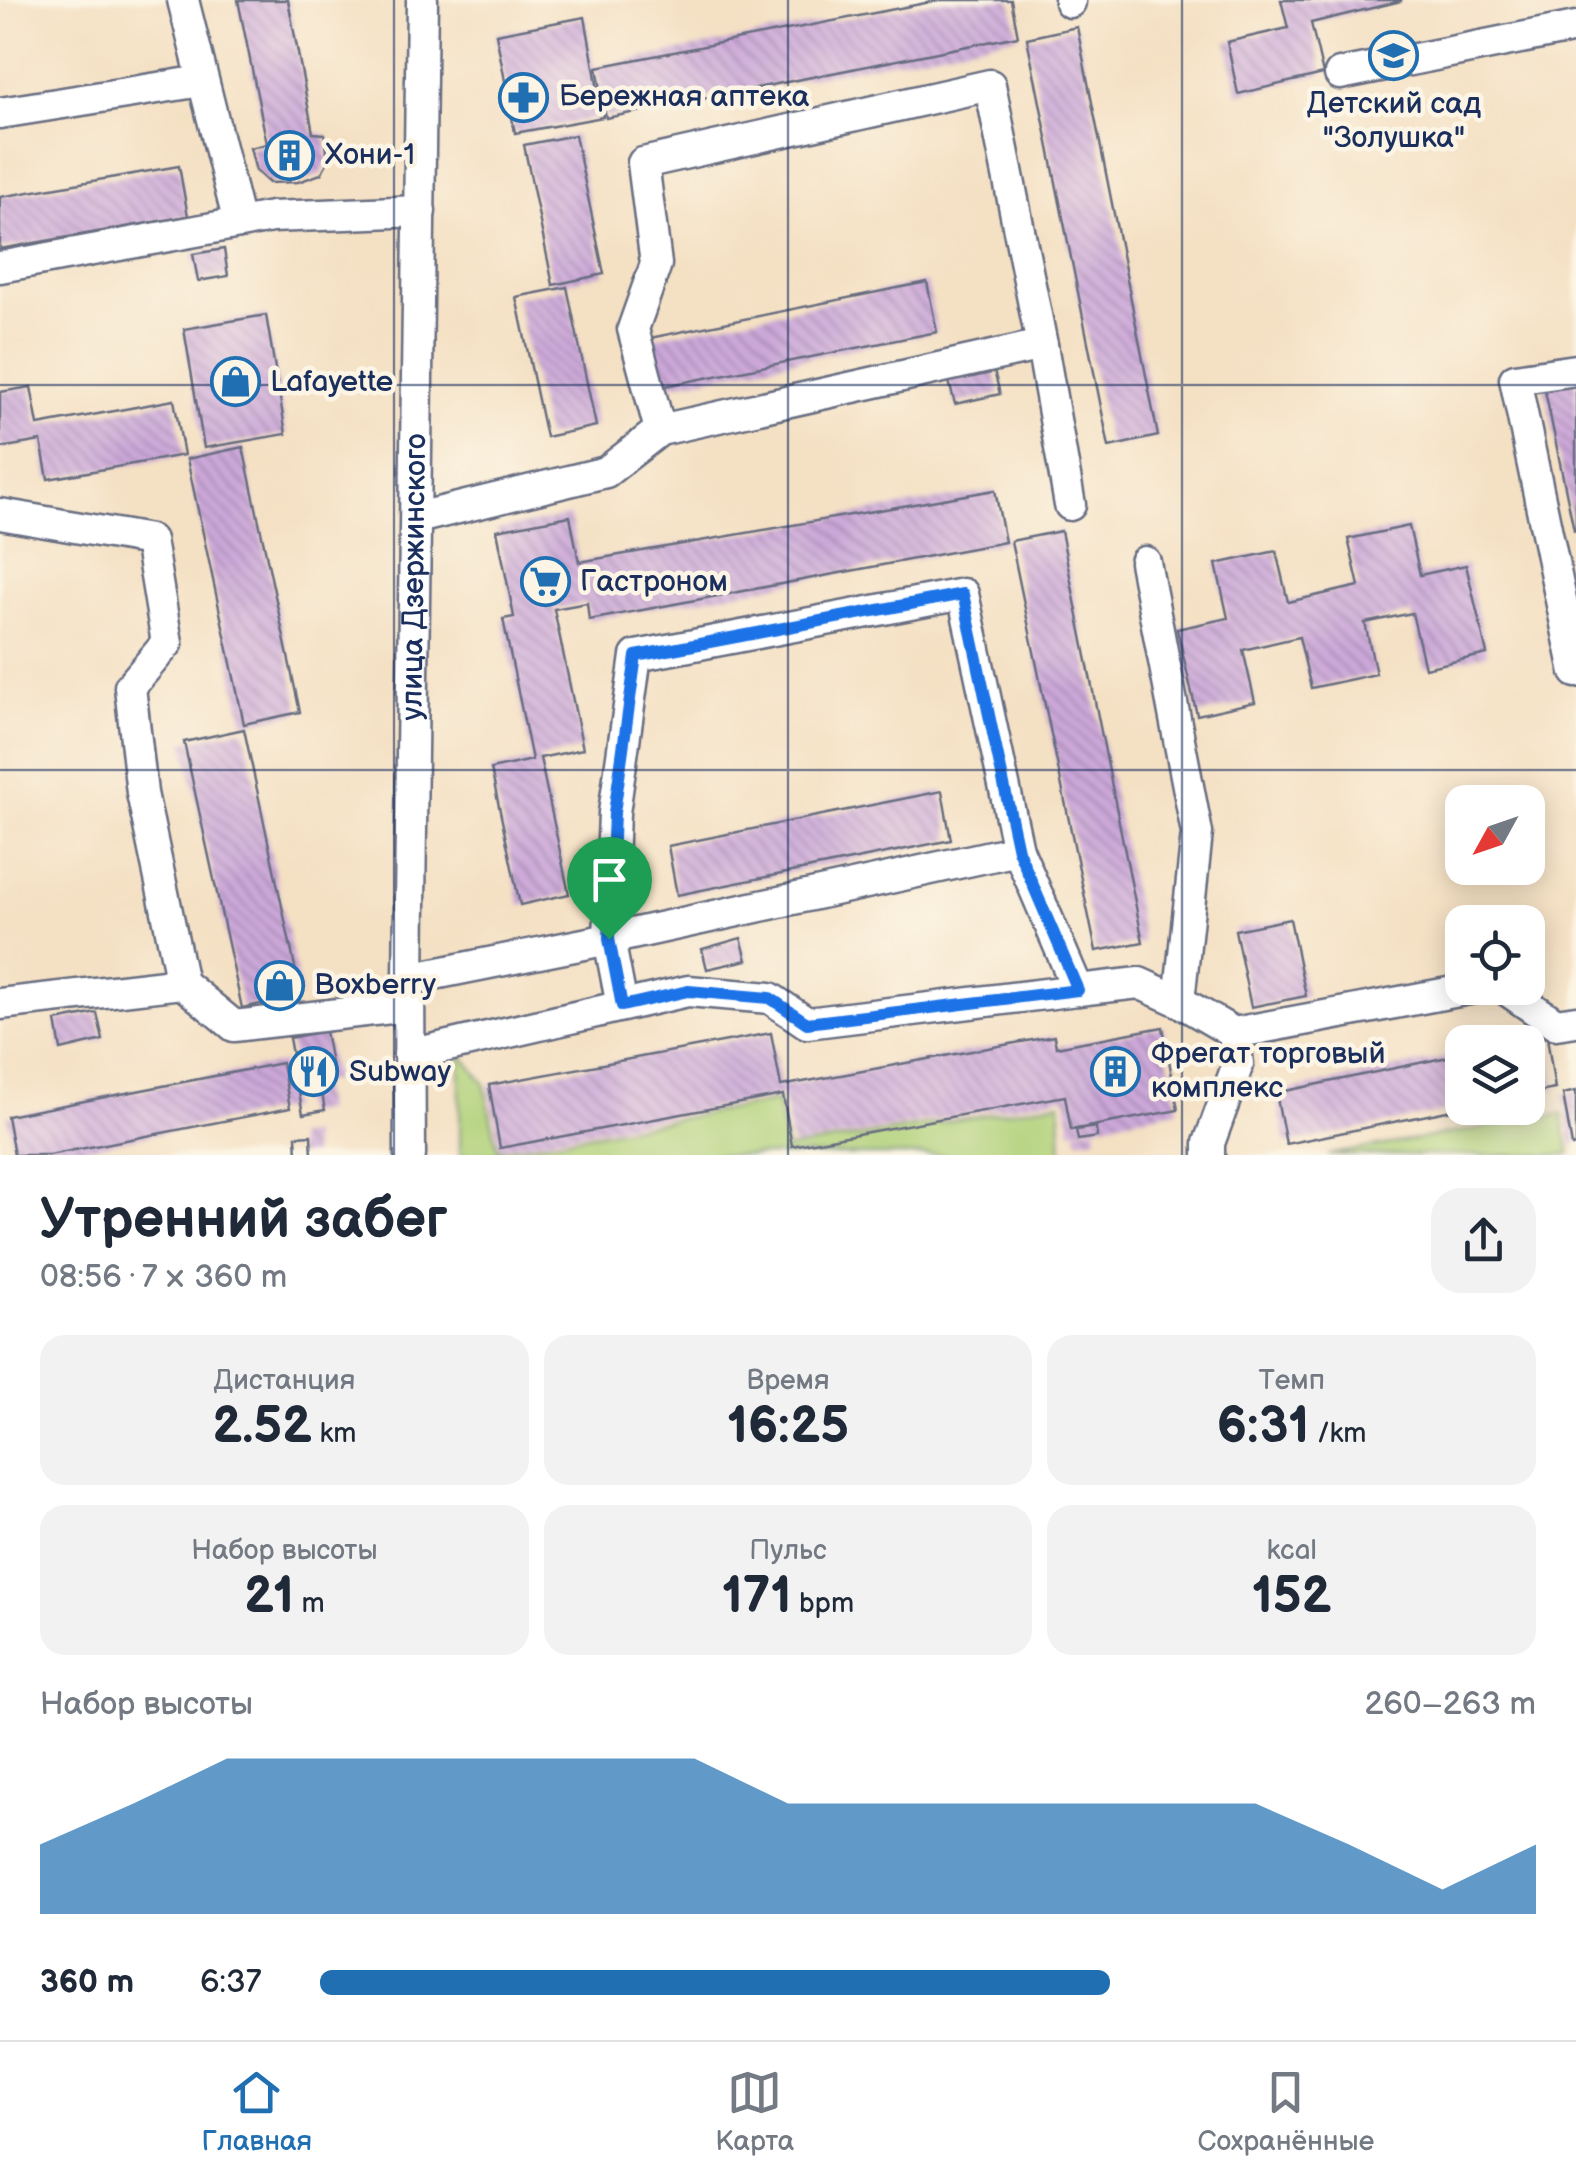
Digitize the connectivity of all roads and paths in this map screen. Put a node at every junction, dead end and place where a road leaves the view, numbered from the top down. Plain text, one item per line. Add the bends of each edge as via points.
1 (183, 0) edge
2 (422, 0) edge
3 (1576, 27) edge
4 (1340, 74) dead end
5 (202, 81) junction
6 (0, 113) edge
7 (420, 211) junction
8 (239, 223) junction
9 (0, 268) edge
10 (1042, 346) junction
11 (1576, 370) edge
12 (660, 430) junction
13 (1070, 505) dead end
14 (0, 514) edge
15 (416, 518) junction
16 (1146, 562) dead end
17 (1576, 672) edge
18 (1018, 850) junction
19 (609, 939) junction
20 (182, 983) junction
21 (1078, 990) junction
22 (409, 992) junction
23 (1445, 994) edge
24 (1178, 1001) junction
25 (0, 1004) edge
26 (1529, 1005) edge
27 (622, 1006) junction
28 (1576, 1021) edge
29 (1234, 1034) junction
30 (409, 1054) junction
31 (410, 1155) edge
32 (1209, 1155) edge

1 - 5 street
2 - 7 street, улица Дзержинского
3 - 4 street
5 - 6 street
5 - 8 street
7 - 8 street
7 - 15 street, улица Дзержинского
8 - 9 street
10 - 12 street
10 - 12 street via 990,85 643,163 656,264 634,330
10 - 13 street
11 - 17 street via 1514,379
12 - 15 street via 606,472
14 - 20 street via 150,540 167,643 130,687 142,793
15 - 22 street, улица Дзержинского
16 - 24 street via 1197,832
18 - 19 street
18 - 19 street via 963,594 636,656 614,813
18 - 21 street
19 - 22 street
19 - 27 street
20 - 22 street via 234,1026
20 - 25 street
21 - 24 street via 1139,983
21 - 27 street via 807,1023 770,998 688,991
22 - 30 street, улица Дзержинского
23 - 29 street
24 - 29 street
26 - 28 street via 1556,1024
27 - 30 street
29 - 32 street via 1238,1064
30 - 31 street, улица Дзержинского

